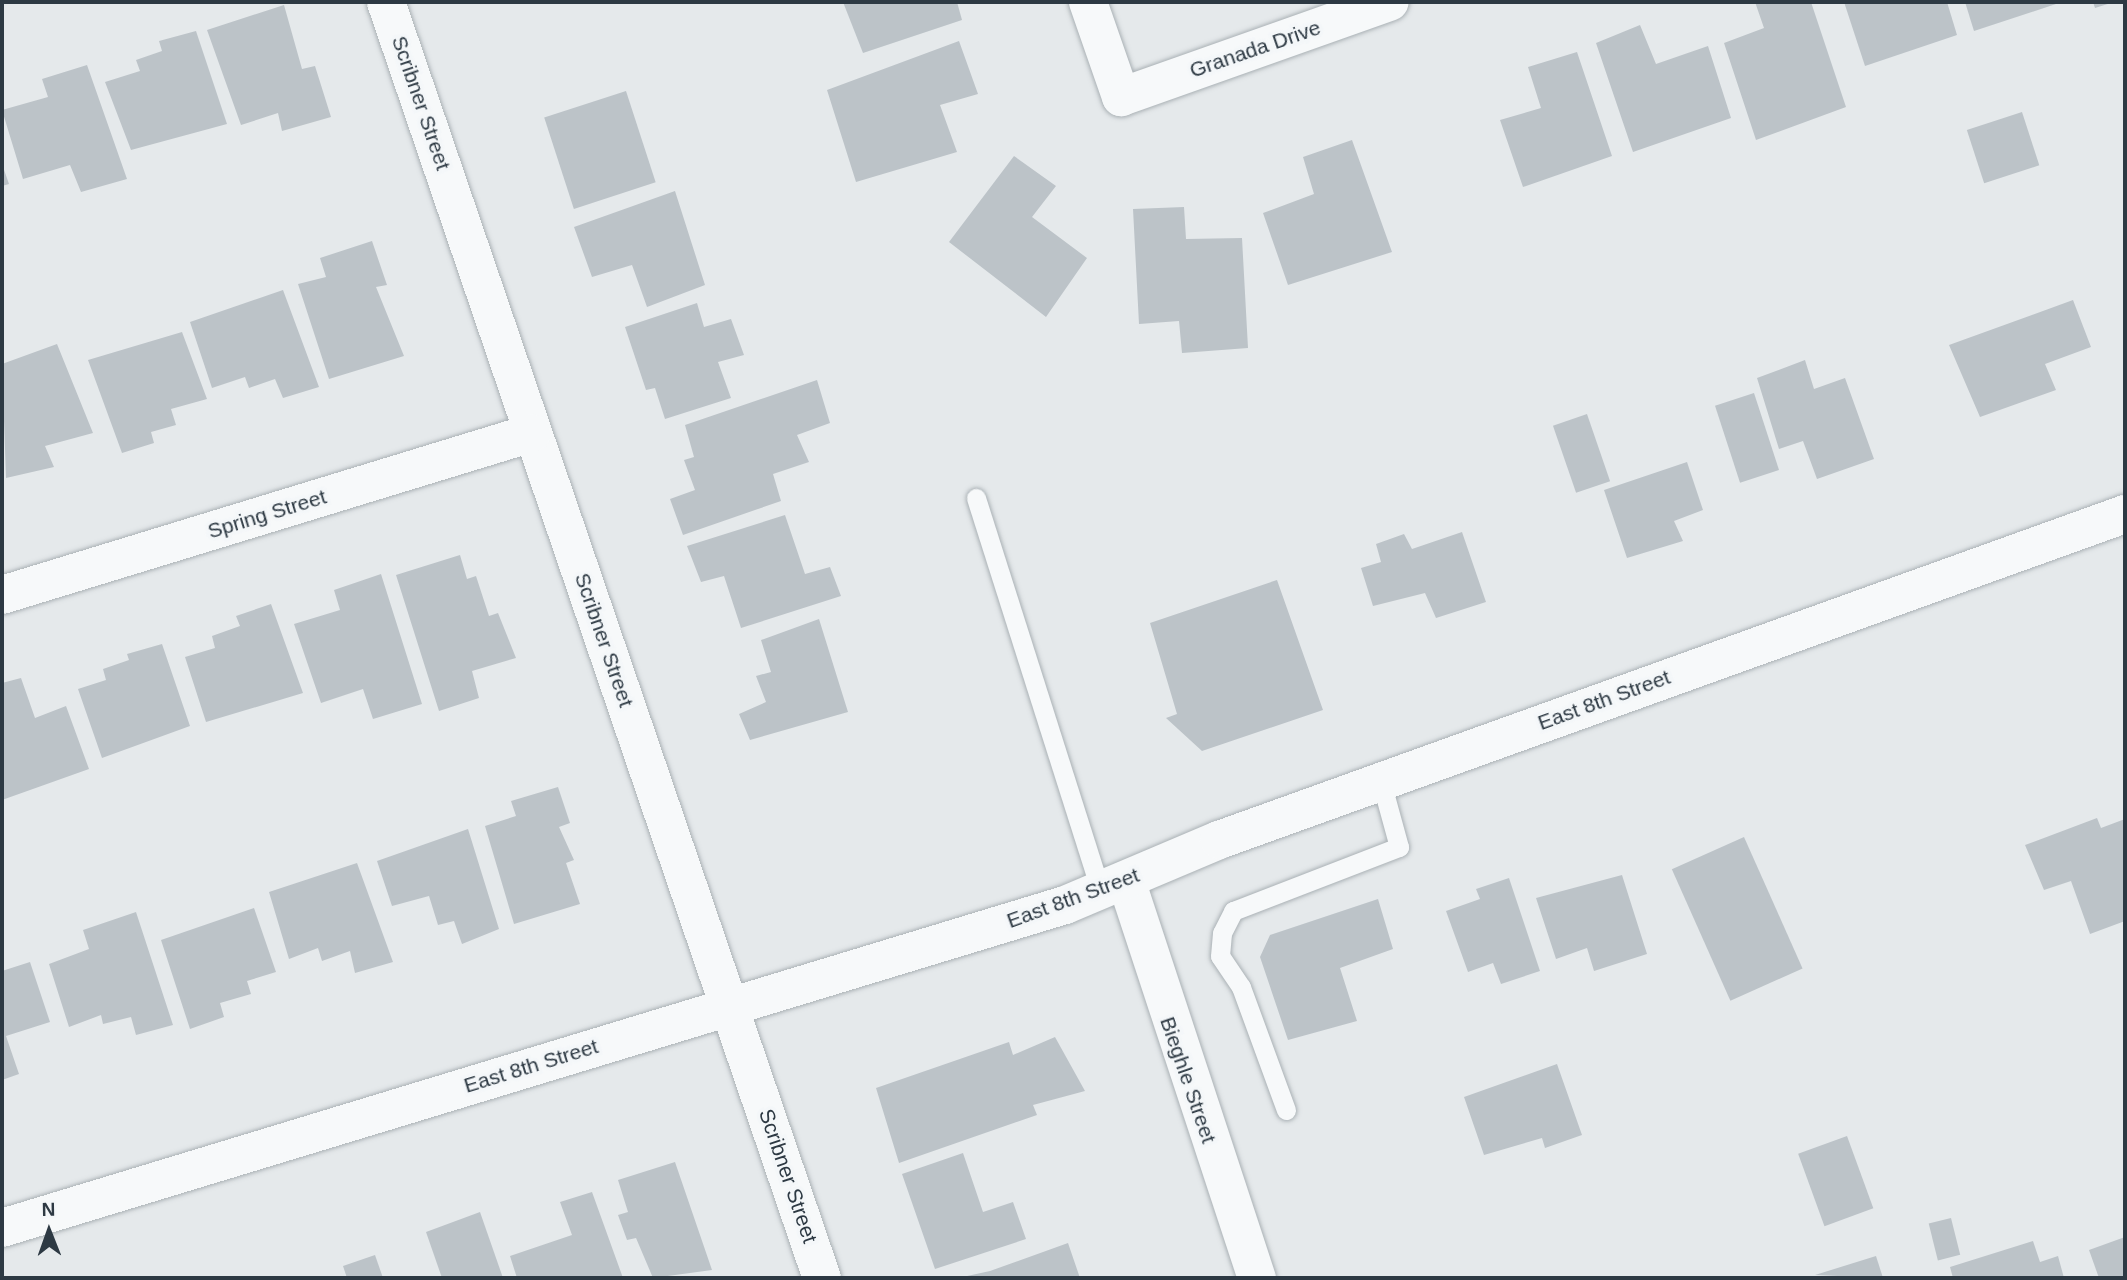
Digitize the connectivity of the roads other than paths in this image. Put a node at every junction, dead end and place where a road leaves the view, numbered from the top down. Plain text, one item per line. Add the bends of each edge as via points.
1 (386, 2) edge
2 (1088, 2) edge
3 (1390, 2) edge
4 (532, 433) junction
5 (976, 498) dead end
6 (2125, 514) edge
7 (2, 595) edge
8 (1381, 781) junction
9 (1113, 885) junction
10 (730, 1005) junction
11 (1286, 1110) dead end
12 (2, 1228) edge
13 (822, 1278) edge
14 (1257, 1278) edge

1 - 4 street, Scribner Street
2 - 3 street, Granada Drive via 1121,97
4 - 7 street, Spring Street
4 - 10 street, Scribner Street
5 - 9 lane
6 - 8 street, East 8th Street
8 - 9 street, East 8th Street
8 - 11 lane via 1399,847 1233,911 1222,933 1223,964 1241,987
9 - 10 street, East 8th Street
9 - 14 street, Bieghle Street
10 - 12 street, East 8th Street
10 - 13 street, Scribner Street

